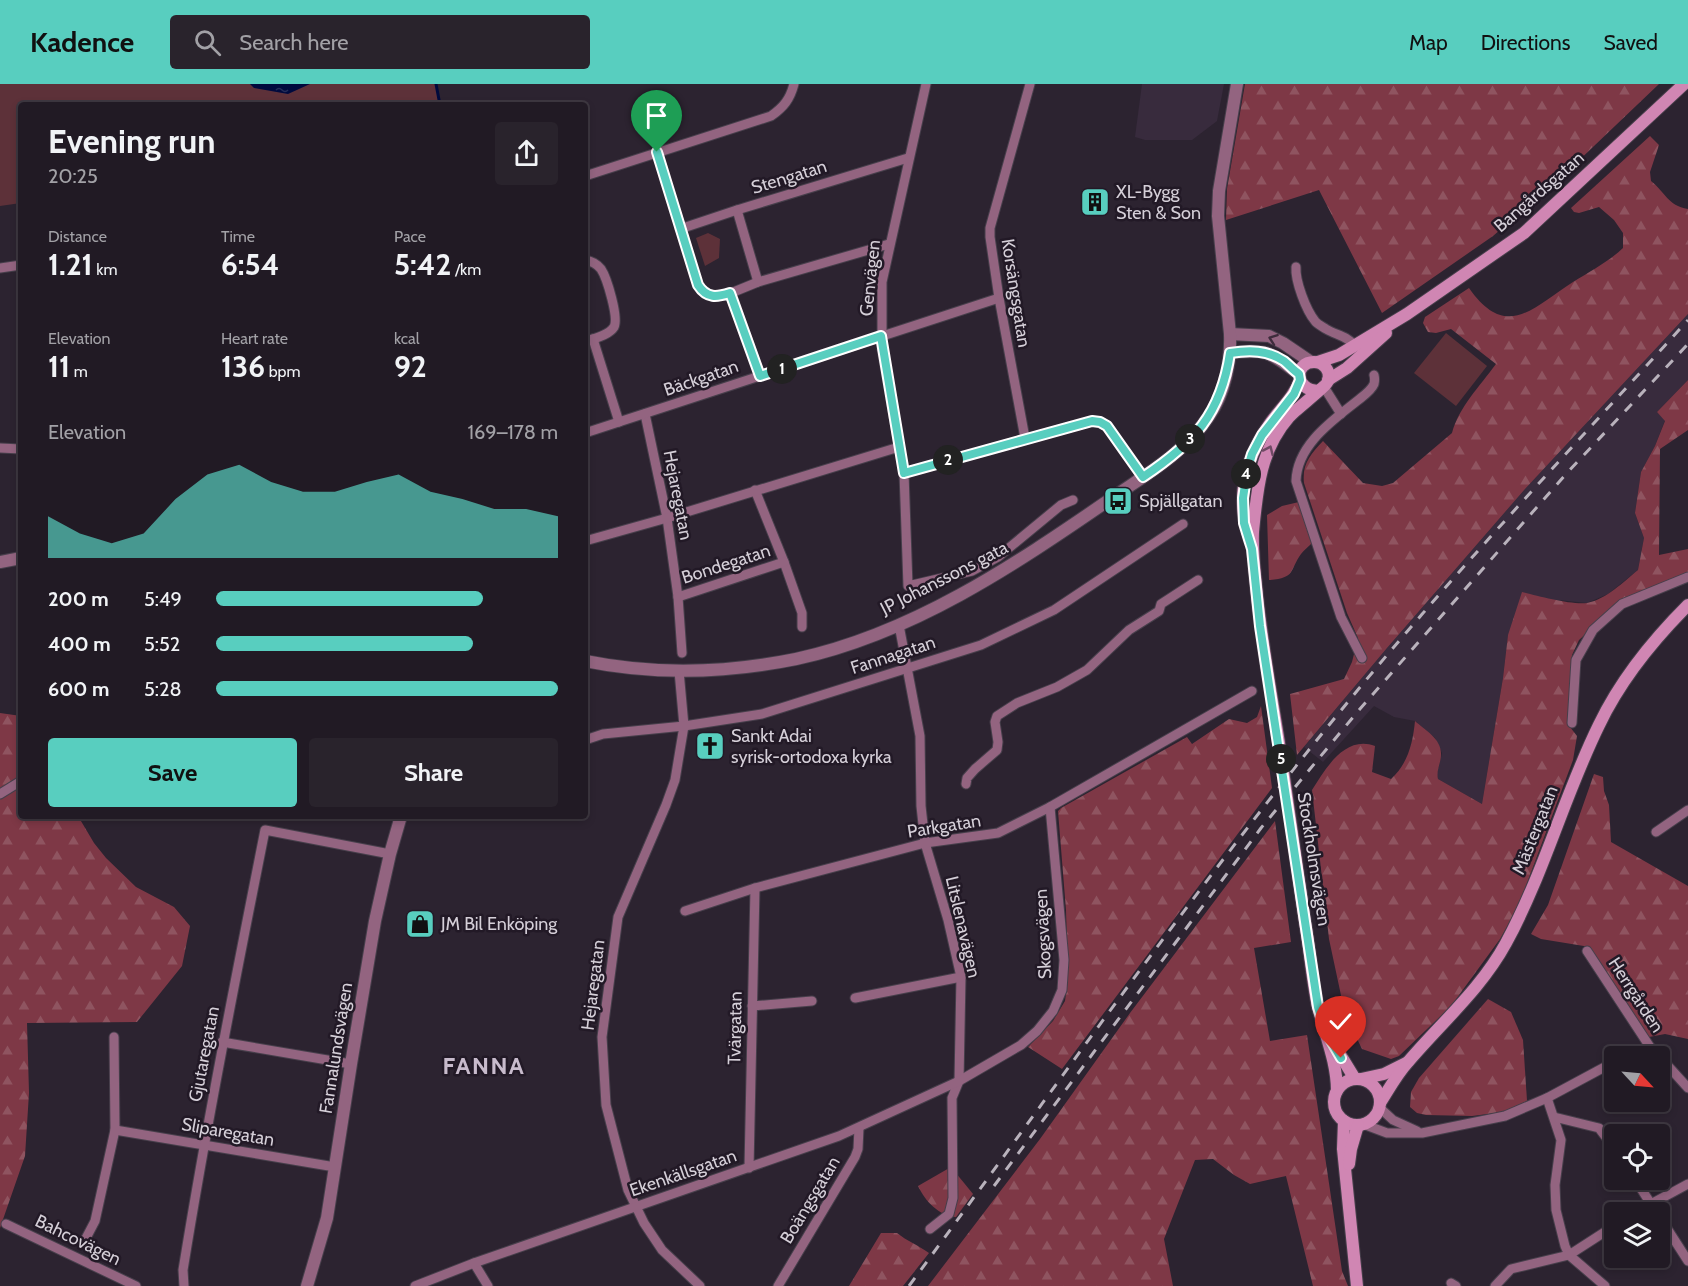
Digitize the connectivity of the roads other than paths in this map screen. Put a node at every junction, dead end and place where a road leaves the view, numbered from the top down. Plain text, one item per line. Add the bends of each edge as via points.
1 (794, 84) edge
2 (926, 84) edge
3 (1030, 84) edge
4 (1237, 84) edge
5 (1684, 84) edge
6 (657, 152) junction
7 (908, 158) junction
8 (588, 175) edge
9 (737, 210) junction
10 (680, 229) junction
11 (889, 244) junction
12 (588, 261) edge
13 (18, 266) edge
14 (1296, 267) dead end
15 (0, 268) edge
16 (758, 282) junction
17 (730, 293) junction
18 (999, 298) junction
19 (1407, 314) junction
20 (1230, 334) junction
21 (881, 336) junction
22 (589, 340) edge
23 (1354, 345) junction
24 (1230, 353) junction
25 (1315, 362) junction
26 (1374, 375) dead end
27 (760, 376) junction
28 (1299, 377) junction
29 (1323, 386) junction
30 (645, 414) junction
31 (1341, 414) junction
32 (619, 422) junction
33 (588, 432) edge
34 (1025, 438) junction
35 (899, 447) junction
36 (0, 448) edge
37 (18, 449) edge
38 (904, 473) junction
39 (1143, 477) junction
40 (755, 490) junction
41 (1073, 500) dead end
42 (667, 518) junction
43 (1183, 524) dead end
44 (588, 540) edge
45 (1252, 549) junction
46 (18, 559) edge
47 (0, 562) edge
48 (784, 562) junction
49 (1688, 577) edge
50 (1198, 580) dead end
51 (678, 597) junction
52 (1688, 605) edge
53 (899, 625) junction
54 (802, 627) dead end
55 (682, 653) dead end
56 (1362, 658) dead end
57 (588, 661) edge
58 (908, 669) junction
59 (679, 671) junction
60 (1252, 691) dead end
61 (1572, 723) dead end
62 (684, 726) junction
63 (588, 739) edge
64 (18, 783) edge
65 (966, 784) dead end
66 (0, 794) edge
67 (1050, 807) junction
68 (1688, 810) edge
69 (400, 819) edge
70 (1656, 832) dead end
71 (925, 843) junction
72 (390, 854) junction
73 (755, 888) junction
74 (685, 911) dead end
75 (1587, 951) dead end
76 (961, 977) junction
77 (855, 998) dead end
78 (812, 1001) dead end
79 (752, 1006) junction
80 (1326, 1032) junction
81 (114, 1037) dead end
82 (222, 1042) junction
83 (1649, 1046) edge
84 (1407, 1063) junction
85 (351, 1064) junction
86 (1604, 1067) edge
87 (1670, 1068) edge
88 (1358, 1079) junction
89 (958, 1081) junction
90 (1688, 1088) edge
91 (1337, 1091) junction
92 (1547, 1098) junction
93 (1380, 1105) junction
94 (1554, 1117) junction
95 (1344, 1121) junction
96 (1361, 1125) junction
97 (859, 1128) junction
98 (115, 1130) junction
99 (1422, 1133) junction
100 (1604, 1135) edge
101 (204, 1144) junction
102 (335, 1167) junction
103 (749, 1168) junction
104 (1688, 1184) edge
105 (1347, 1186) junction
106 (1652, 1202) edge
107 (637, 1207) junction
108 (6, 1224) dead end
109 (930, 1229) dead end
110 (1604, 1232) edge
111 (1670, 1233) edge
112 (85, 1240) dead end
113 (1569, 1255) junction
114 (1688, 1261) edge
115 (474, 1263) junction
116 (136, 1286) edge
117 (184, 1286) edge
118 (307, 1286) edge
119 (415, 1286) edge
120 (488, 1286) edge
121 (700, 1286) edge
122 (778, 1286) edge
123 (1358, 1286) edge
124 (1495, 1286) edge
125 (1605, 1286) edge

1 - 6 street via 785,105 771,116
2 - 7 street, Genvägen
3 - 18 street, Korsängsgatan via 990,228
4 - 20 street via 1218,216
5 - 19 main road, Bangårdsgatan via 1524,234
6 - 8 street
6 - 10 street
7 - 9 street, Stengatan
7 - 11 street, Genvägen
9 - 10 street, Stengatan
9 - 16 street
10 - 17 street via 701,290 712,296
11 - 16 street
11 - 21 street, Genvägen via 882,282
12 - 22 street via 602,271 616,314 613,330
13 - 15 street
14 - 23 street via 1302,295 1314,320
16 - 17 street
17 - 27 street
18 - 21 street, Bäckgatan
18 - 34 street, Korsängsgatan
19 - 23 main road, Bangårdsgatan
19 - 29 main road, Bangårdsgatan
20 - 24 street
25 -> 20 street via 1269,336
21 - 27 street, Bäckgatan
21 - 35 street, Genvägen
22 - 32 street
23 - 25 main road, Bangårdsgatan via 1339,355
24 - 28 street via 1269,353
24 - 39 street, JP Johanssons gata via 1211,414 1176,453
25 - 28 main road via 1304,365
25 - 29 main road via 1325,366 1329,373
26 - 31 street via 1371,389
27 - 30 street, Bäckgatan
28 - 29 main road via 1310,390
28 - 45 main road, Stockholmsvägen via 1294,394 1262,435 1247,471 1244,523
29 - 31 street
45 -> 29 main road, Stockholmsvägen via 1259,478 1266,456 1288,418
30 - 32 street, Bäckgatan
30 - 42 street, Hejaregatan
31 - 56 street via 1303,453 1296,481 1341,617
32 - 33 street, Bäckgatan
34 - 38 street
34 - 39 street via 1083,422 1100,422 1115,436
35 - 38 street, Genvägen
35 - 40 street
36 - 37 street
38 - 41 street, Genvägen via 908,586 972,571 998,557 1061,505
39 - 53 street, JP Johanssons gata via 1007,568
40 - 42 street
40 - 48 street
42 - 44 street
42 - 51 street, Hejaregatan
43 - 58 street, Fannagatan via 1054,610 981,645
45 - 80 main road, Stockholmsvägen via 1316,996
46 - 47 street
48 - 51 street, Bondegatan
48 - 54 street via 802,613
49 - 61 street via 1622,604 1593,630 1576,660
50 - 65 street via 1161,604 1159,611 1129,630 1087,670 997,716 997,750 975,769
51 - 55 street, Hejaregatan
52 - 84 main road, Mästergatan via 1647,651 1600,723 1505,944 1457,1010
53 - 58 street, Litslenavägen
53 - 59 street, JP Johanssons gata via 796,658 726,669
57 - 59 street, JP Johanssons gata
58 - 62 street, Fannagatan via 762,714
58 - 71 street, Litslenavägen via 920,736
59 - 62 street, Hejaregatan
60 - 67 street, Parkgatan
62 - 63 street, Fannagatan
62 - 107 street, Hejaregatan via 675,780 618,917 602,1037 606,1105 628,1190
64 - 66 street
67 - 71 street, Parkgatan via 998,833
67 - 89 street, Skogsvägen via 1064,960 1062,990 1053,1011 1029,1038
68 - 70 street
69 - 72 street, Fannalundsvägen
71 - 73 street, Parkgatan
71 - 76 street, Litslenavägen
72 - 82 street, Gjutaregatan via 265,830
72 - 85 street, Fannalundsvägen
73 - 74 street, Parkgatan
73 - 79 street, Tvärgatan
75 - 83 street, Herrgården
76 - 77 street
76 - 89 street, Litslenavägen
78 - 79 street
79 - 103 street, Tvärgatan
80 - 88 main road, Stockholmsvägen
80 - 91 main road, Stockholmsvägen
81 - 98 street
82 - 85 street
82 - 101 street, Gjutaregatan
84 - 88 main road, Mästergatan via 1384,1074
84 - 93 main road, Mästergatan
85 - 102 street, Fannalundsvägen
86 - 92 street
87 - 90 street, Herrgården
88 - 91 main road via 1343,1084
88 - 93 main road via 1373,1085
89 - 97 street, Ekenkällsgatan
89 - 109 street, Litslenavägen via 952,1098 953,1198 949,1214
91 - 95 main road via 1334,1105
92 - 94 street
92 - 99 street via 1505,1116
93 - 96 main road via 1372,1120
93 - 99 street via 1393,1120
94 - 100 street via 1599,1128
94 - 113 street via 1561,1140 1556,1210
95 - 96 main road
95 - 105 main road
96 - 99 street via 1387,1133
96 - 105 main road via 1351,1149
97 - 103 street, Ekenkällsgatan
97 - 122 street, Boängsgatan via 855,1158
98 - 101 street, Sliparegatan
98 - 112 street via 95,1221
101 - 102 street, Sliparegatan
101 - 117 street, Gjutaregatan via 183,1270
102 - 118 street, Fannalundsvägen via 327,1218
103 - 107 street, Ekenkällsgatan
104 - 106 street
105 - 123 main road
107 - 115 street, Ekenkällsgatan
107 - 121 street, Hejaregatan via 662,1250
108 - 116 street, Bahcovägen
110 - 113 street
111 - 114 street
113 - 124 street via 1510,1269
113 - 125 street
115 - 119 street, Ekenkällsgatan
115 - 120 street

